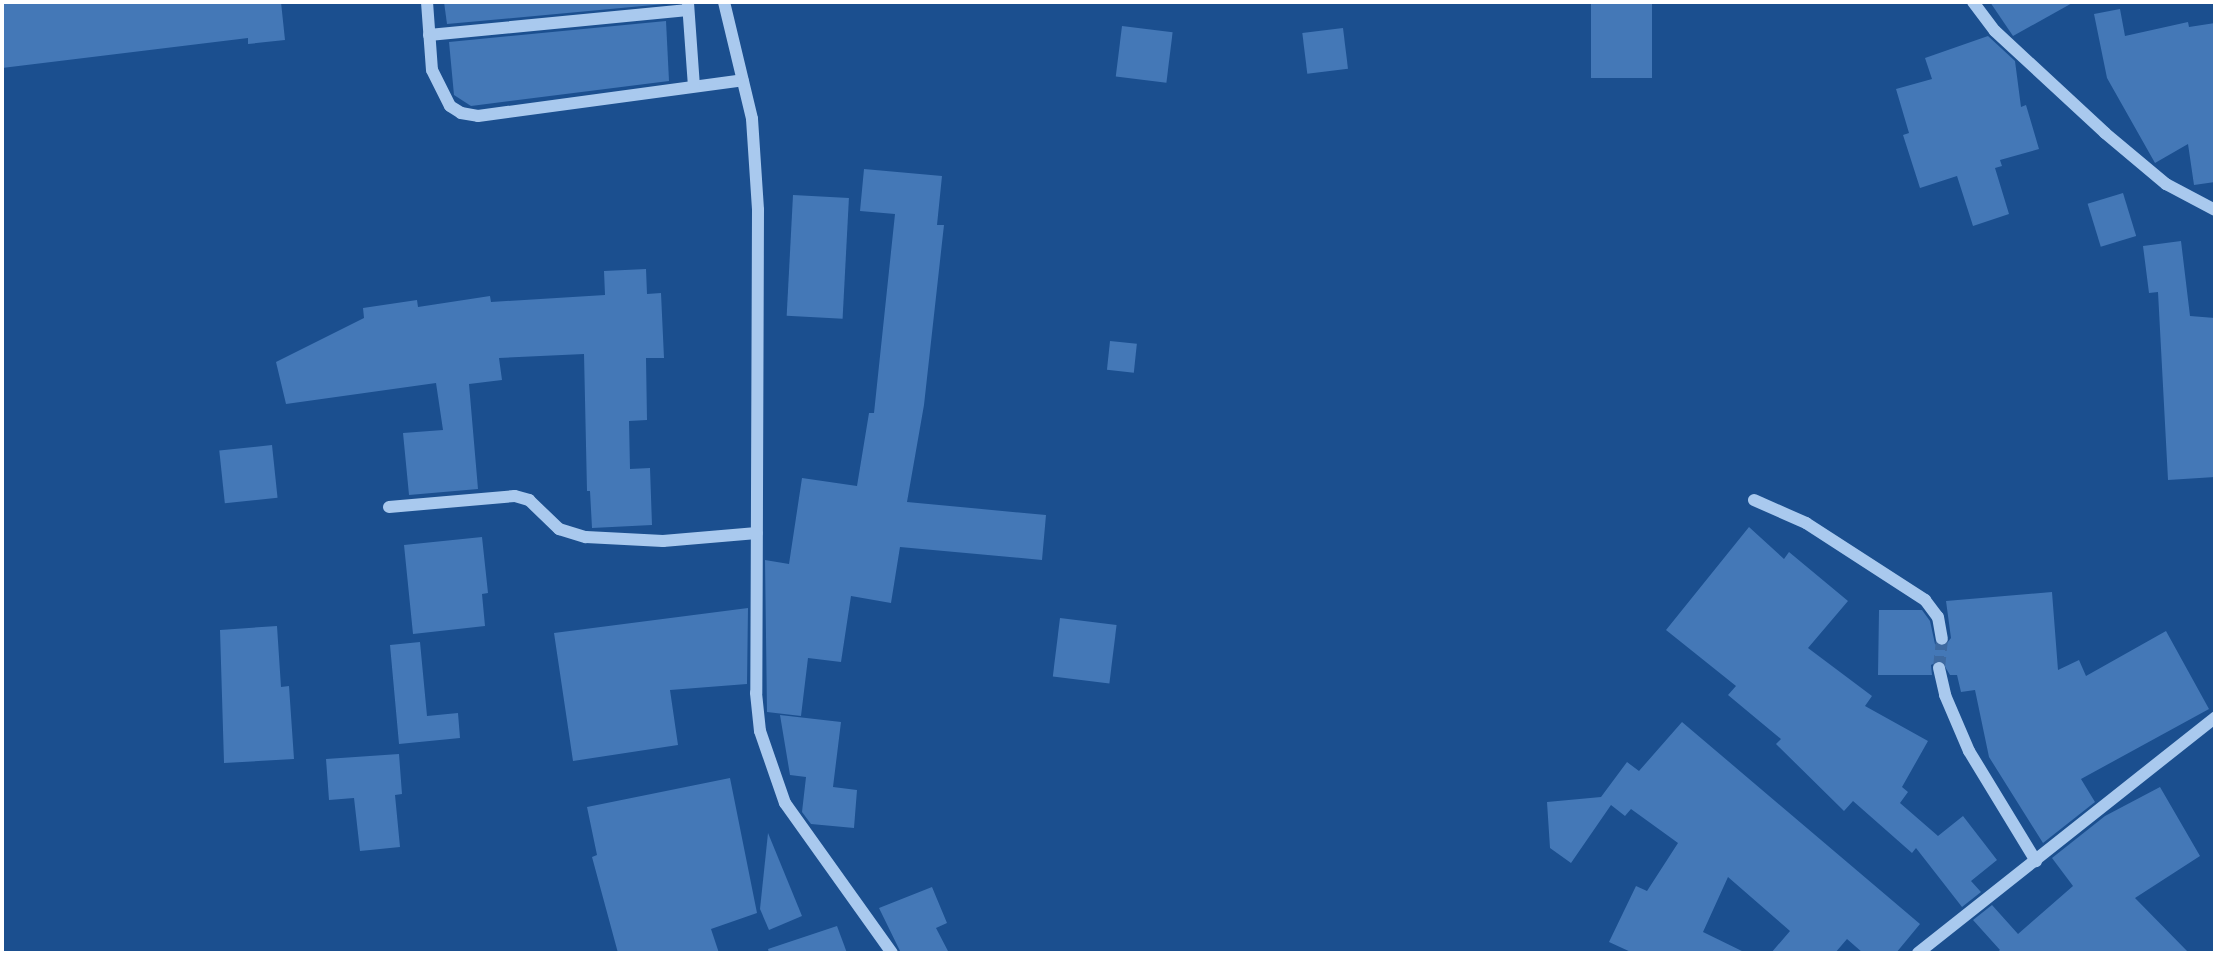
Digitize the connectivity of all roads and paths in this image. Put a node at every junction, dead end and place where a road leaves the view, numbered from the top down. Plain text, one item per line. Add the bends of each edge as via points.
1 (427, 2) edge
2 (724, 2) edge
3 (1973, 2) edge
4 (688, 6) edge
5 (429, 35) junction
6 (743, 80) junction
7 (694, 86) junction
8 (2215, 210) edge
9 (1754, 500) dead end
10 (389, 507) dead end
11 (757, 533) junction
12 (1942, 639) tunnel mouth
13 (1939, 668) tunnel mouth
14 (2215, 718) edge
15 (2203, 729) junction
16 (2215, 737) edge
17 (2036, 861) junction
18 (892, 953) edge
19 (1919, 953) edge

1 - 5 street
2 - 6 street
3 - 8 street via 1995,31 2105,134 2166,184
4 - 5 street
4 - 7 street
5 - 7 street via 432,70 440,90 461,113 478,116
6 - 7 street
6 - 11 street via 752,120 758,210
9 - 12 street via 1806,523 1926,600 1938,617
10 - 11 street via 515,496 529,500 559,529 586,537 663,541
11 - 18 street via 756,693 769,767 816,851
13 - 17 street via 1945,695 1969,751
14 - 15 street
15 - 16 street
15 - 17 street
17 - 19 street

